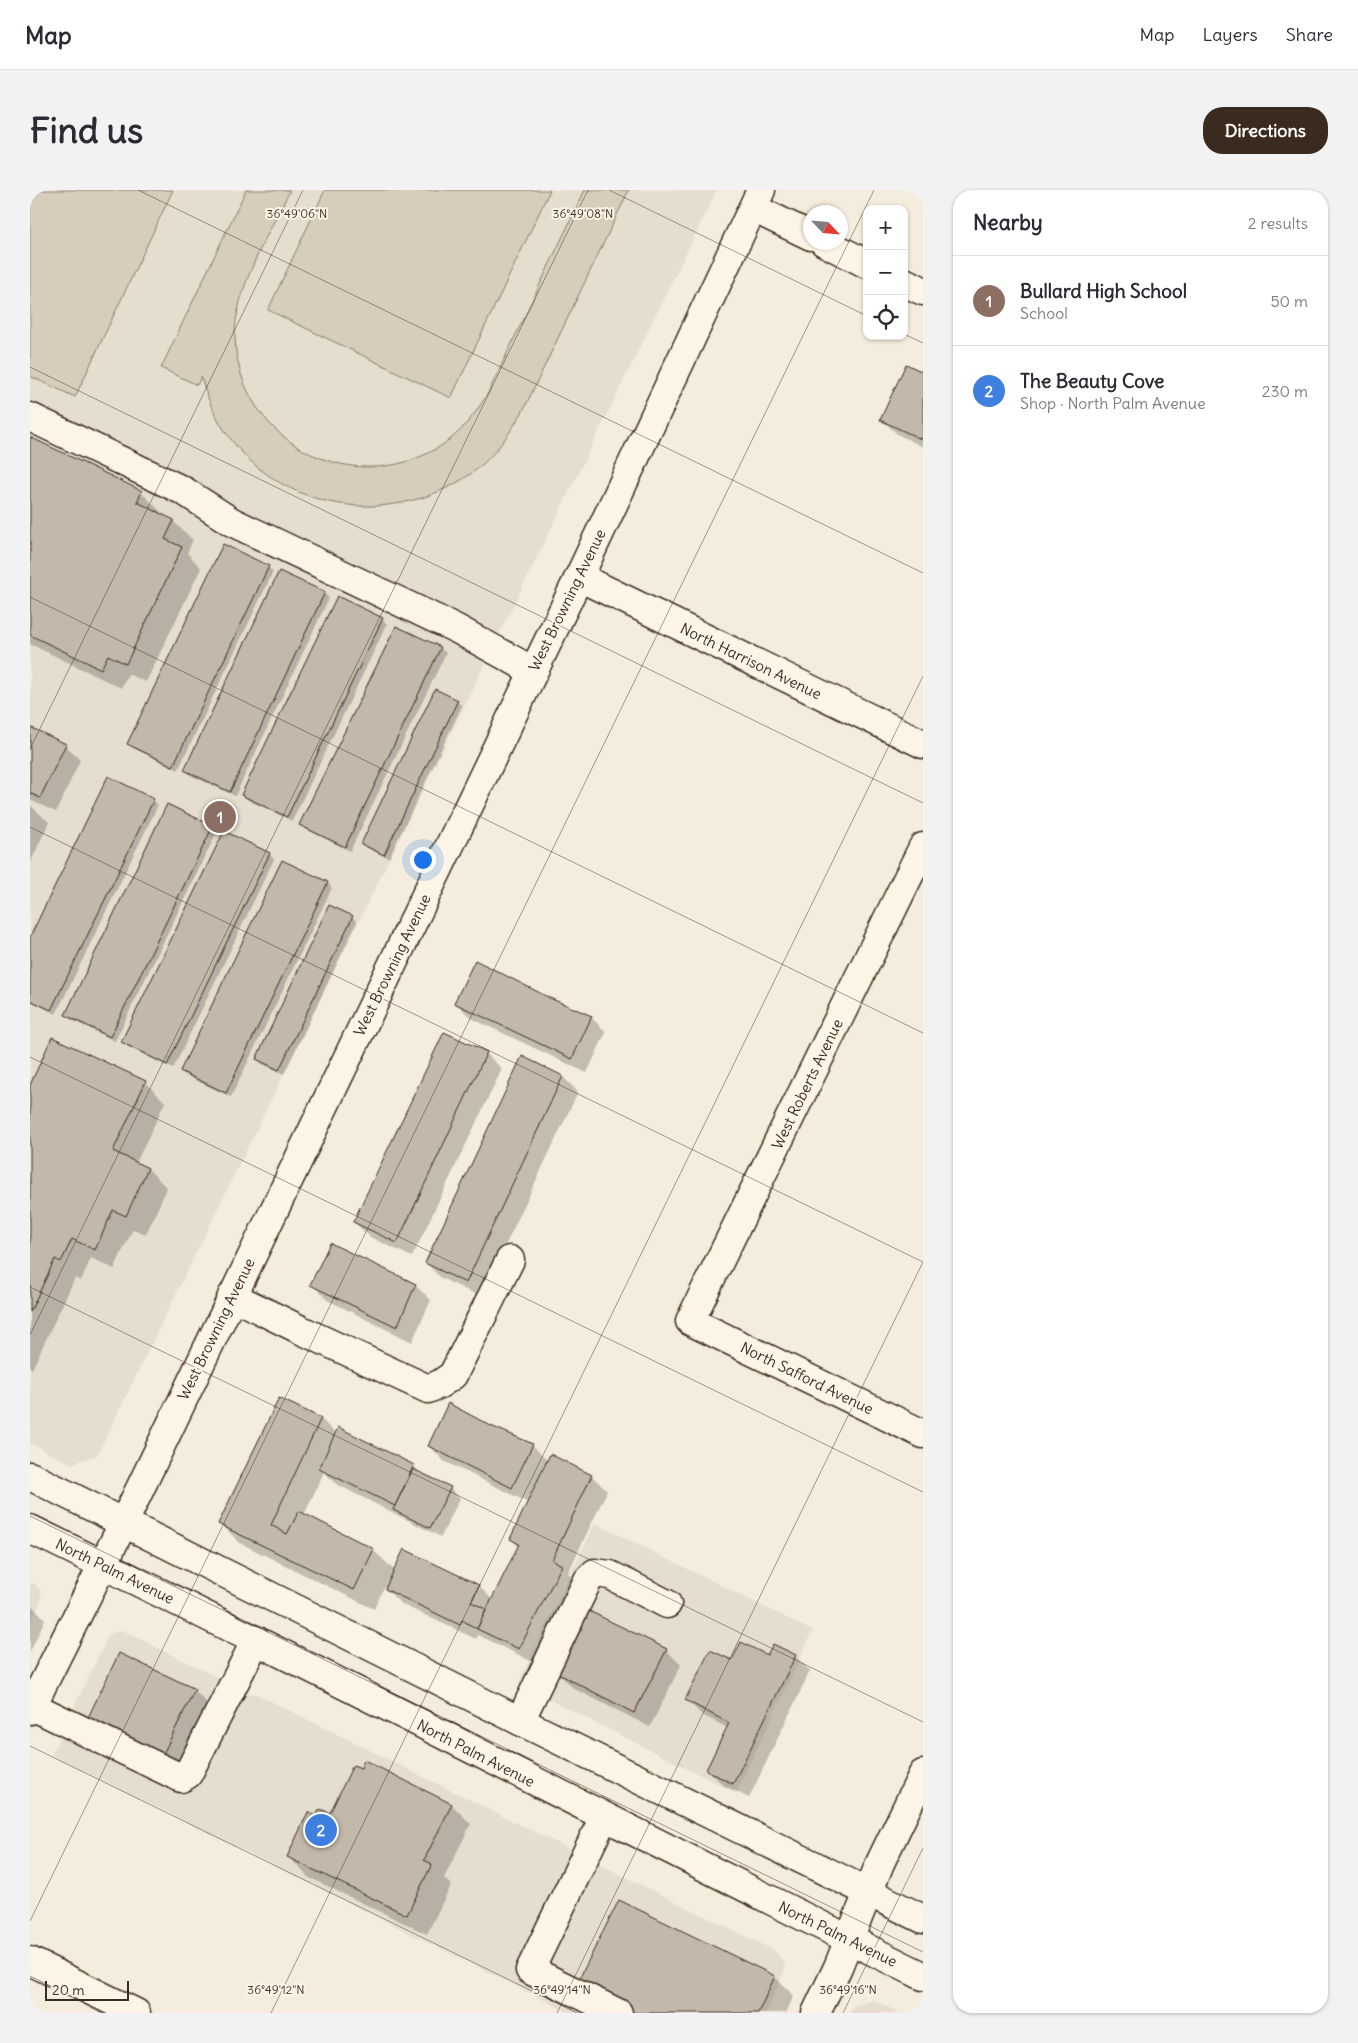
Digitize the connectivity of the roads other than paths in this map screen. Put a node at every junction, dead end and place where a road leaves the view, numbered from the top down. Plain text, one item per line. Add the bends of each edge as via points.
1 (757, 199) edge
2 (803, 231) edge
3 (840, 250) edge
4 (863, 262) edge
5 (908, 284) edge
6 (923, 291) edge
7 (30, 418) edge
8 (578, 577) junction
9 (533, 671) junction
10 (923, 744) edge
11 (923, 846) edge
12 (510, 1260) dead end
13 (232, 1296) junction
14 (690, 1321) joint
15 (923, 1434) edge
16 (30, 1476) edge
17 (124, 1522) junction
18 (30, 1529) edge
19 (103, 1565) junction
20 (667, 1604) dead end
21 (256, 1640) junction
22 (31, 1708) edge
23 (520, 1721) junction
24 (923, 1774) edge
25 (604, 1817) junction
26 (868, 1892) junction
27 (923, 1919) edge
28 (850, 1940) junction
29 (30, 1961) edge
30 (923, 1976) edge
31 (136, 2013) edge
32 (618, 2013) edge
33 (816, 2013) edge

1 - 2 street
1 - 8 street, West Browning Avenue
3 - 4 street
5 - 6 street
7 - 9 street via 184,490 232,522 457,629
8 - 9 street, West Browning Avenue
8 - 10 street, North Harrison Avenue
9 - 13 street, West Browning Avenue
11 - 14 street, West Roberts Avenue
12 - 13 street via 453,1375 428,1389
13 - 17 street, West Browning Avenue
14 - 15 street, North Safford Avenue
16 - 17 street
17 - 19 street, West Browning Avenue
17 - 23 street
18 - 19 street, North Palm Avenue
19 - 21 street, North Palm Avenue
19 - 22 street, West Browning Avenue
20 - 23 street via 610,1575 595,1573 588,1580
21 - 22 street via 188,1774 181,1778
21 - 25 street, North Palm Avenue
23 - 26 street
24 - 26 street
25 - 28 street, North Palm Avenue
25 - 32 street via 530,1970
26 - 27 street
26 - 28 street
28 - 30 street, North Palm Avenue
28 - 33 street
29 - 31 street

